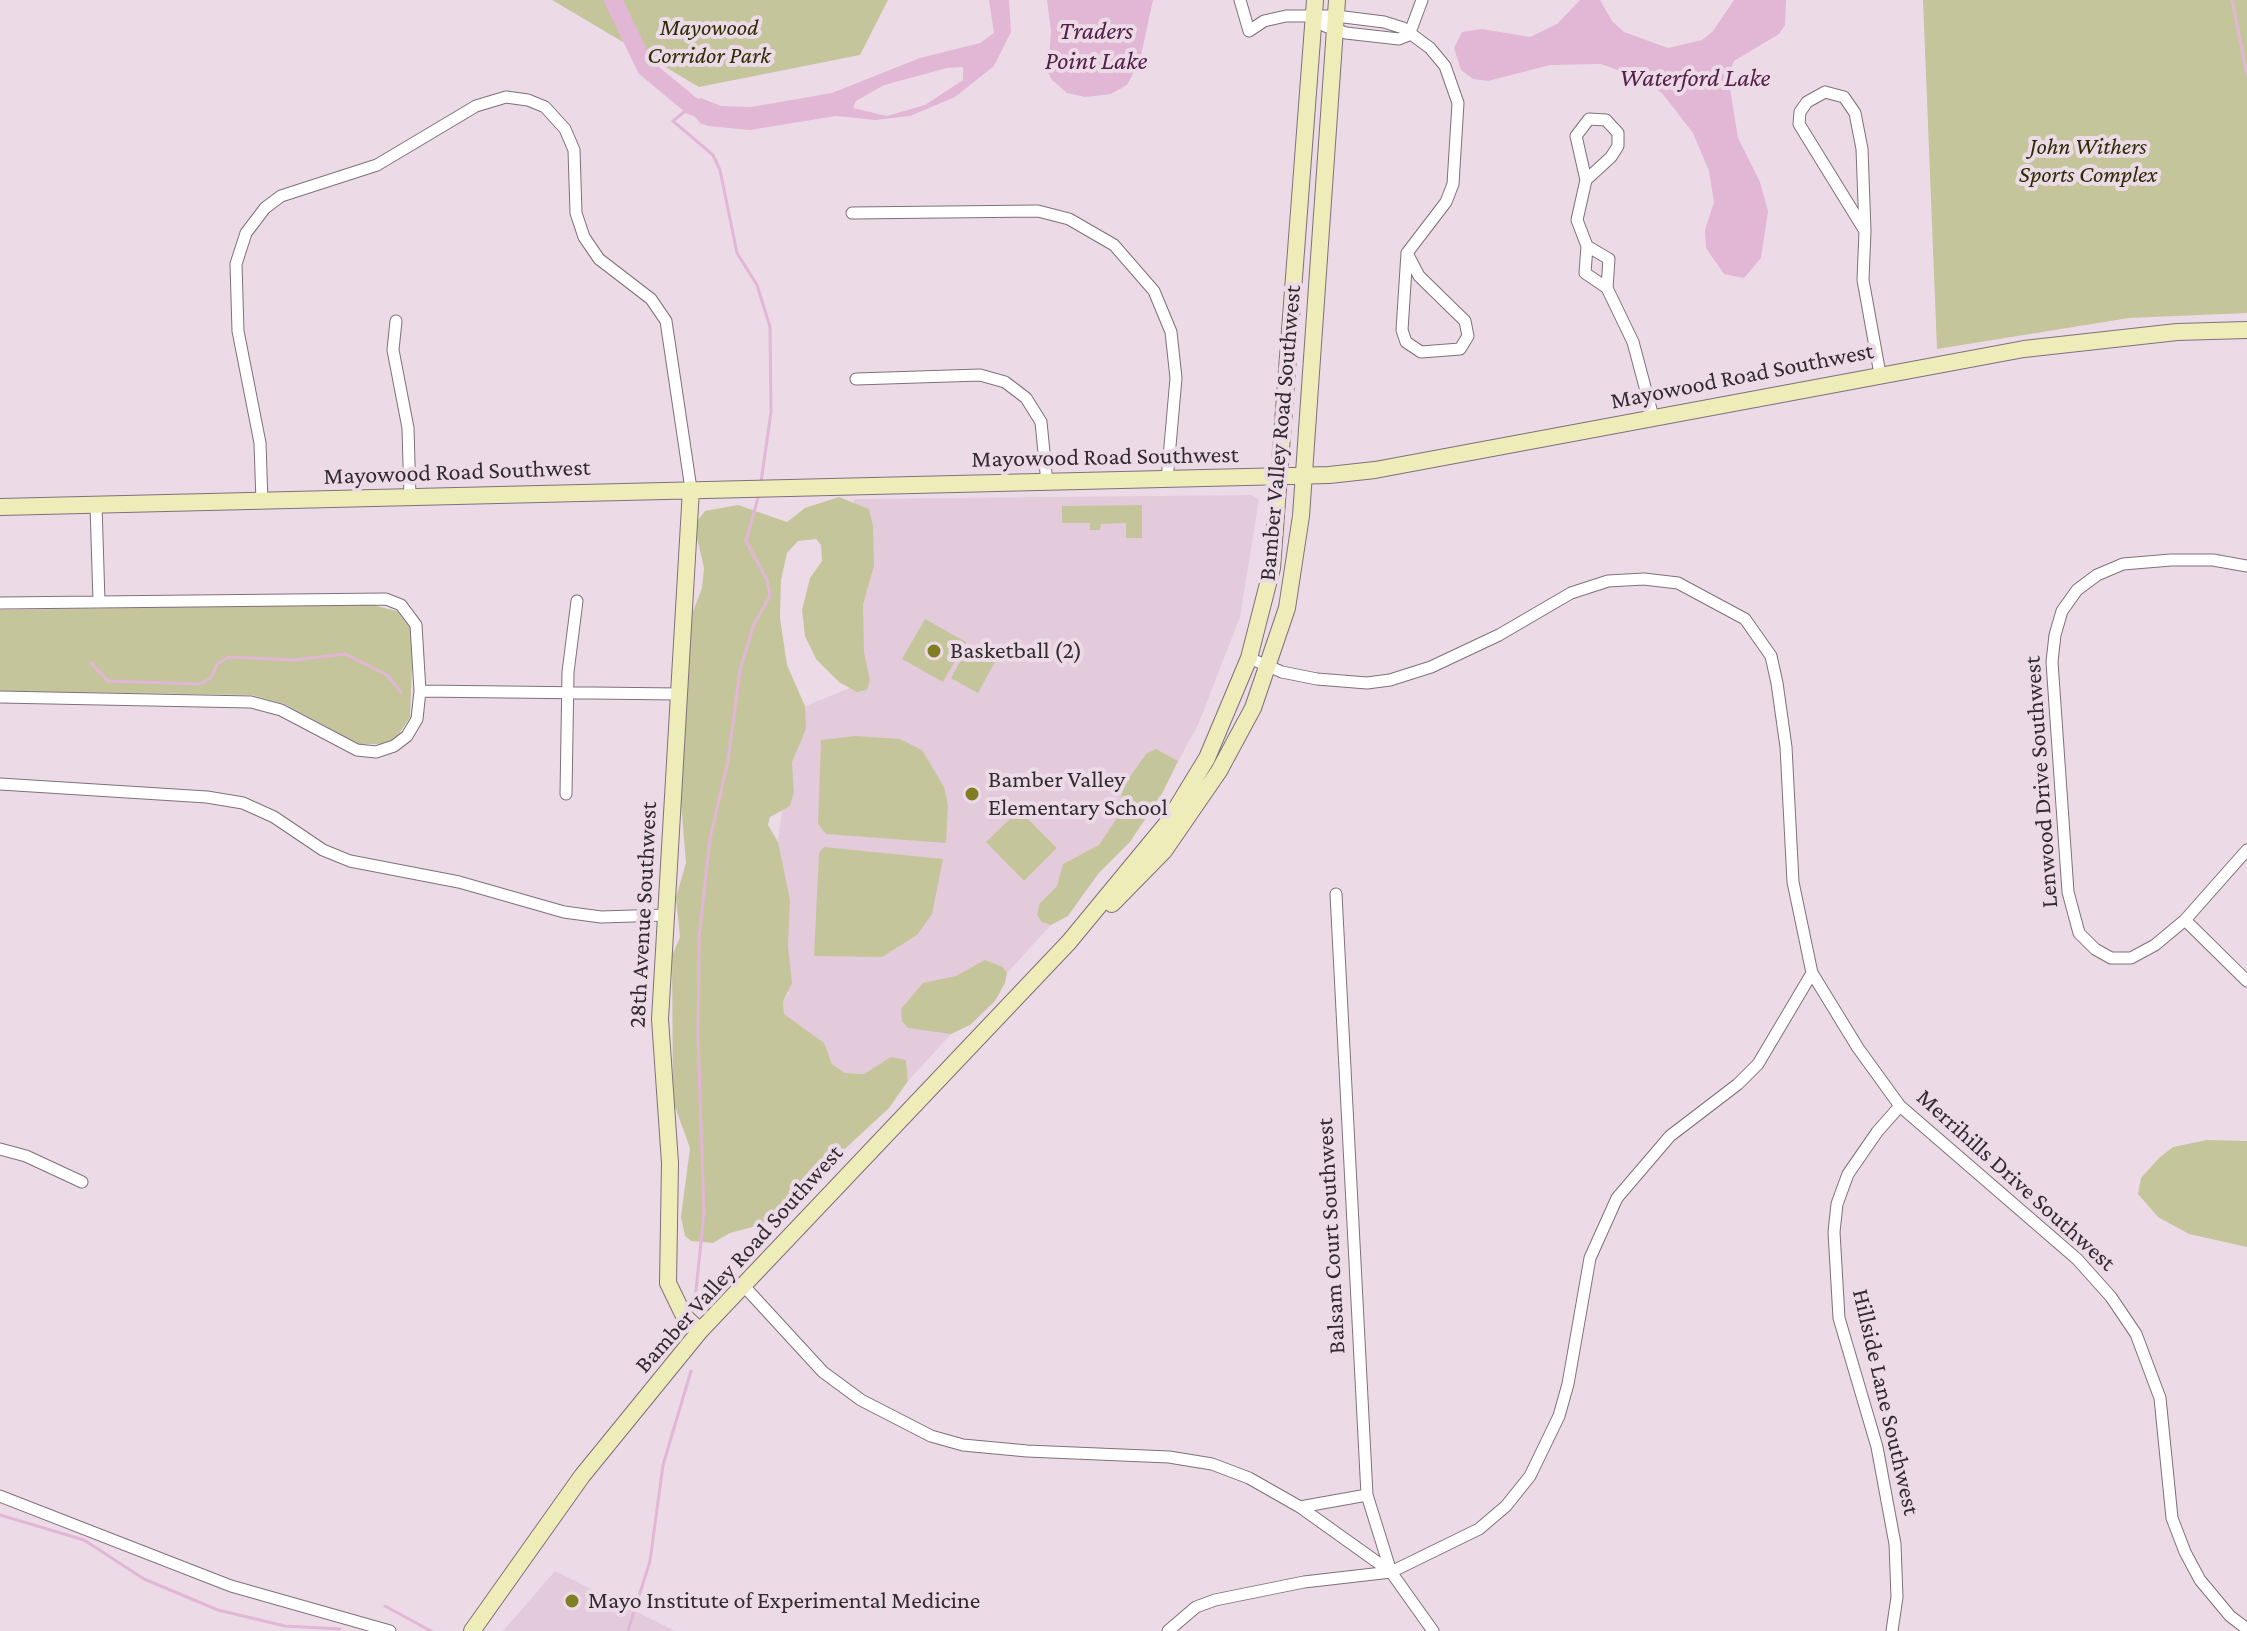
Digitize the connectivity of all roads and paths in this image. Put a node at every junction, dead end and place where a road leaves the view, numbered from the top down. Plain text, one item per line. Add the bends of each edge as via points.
1 (1240, 0) edge
2 (1315, 0) edge
3 (1422, 0) edge
4 (1336, 15) edge
5 (1314, 17) junction
6 (1409, 35) junction
7 (1586, 180) junction
8 (852, 213) dead end
9 (1865, 231) junction
10 (1587, 246) junction
11 (1407, 253) junction
12 (1607, 288) junction
13 (396, 321) dead end
14 (2247, 330) edge
15 (1880, 374) junction
16 (856, 379) dead end
17 (1653, 417) junction
18 (1281, 477) junction
19 (1304, 477) junction
20 (1167, 480) junction
21 (1047, 483) junction
22 (691, 489) junction
23 (410, 498) junction
24 (262, 502) junction
25 (96, 505) junction
26 (0, 507) edge
27 (2247, 566) edge
28 (577, 601) dead end
29 (99, 602) junction
30 (0, 603) edge
31 (1249, 658) junction
32 (1270, 666) junction
33 (420, 691) junction
34 (567, 693) junction
35 (678, 694) junction
36 (0, 697) edge
37 (0, 784) edge
38 (566, 794) dead end
39 (2247, 850) edge
40 (1336, 894) dead end
41 (666, 915) junction
42 (2185, 920) junction
43 (1069, 942) junction
44 (1812, 973) junction
45 (2247, 981) edge
46 (1900, 1106) junction
47 (0, 1149) edge
48 (82, 1182) dead end
49 (743, 1285) junction
50 (700, 1331) junction
51 (1367, 1495) junction
52 (0, 1496) edge
53 (1300, 1507) junction
54 (1391, 1572) junction
55 (2247, 1629) edge
56 (390, 1631) edge
57 (472, 1631) edge
58 (1168, 1631) edge
59 (1433, 1631) edge
60 (1892, 1631) edge

1 - 5 street via 1249,31 1274,18
2 - 5 street, Bamber Valley Road Southwest
3 - 6 street
4 - 5 street
4 - 6 street via 1400,26
4 - 19 street, Bamber Valley Road Southwest
5 - 18 street, Bamber Valley Road Southwest
6 - 11 street via 1445,66 1455,86 1458,112 1450,192
7 - 7 street via 1618,146 1618,133 1606,120 1589,119 1576,136
7 - 10 street via 1577,220
8 - 20 street via 1038,211 1069,219 1121,250 1154,291 1171,332 1176,378
9 - 9 street via 1855,113 1844,97 1819,93 1803,107 1799,124
9 - 15 street via 1863,280
10 - 12 street via 1585,273
10 - 12 street via 1609,259
11 - 11 street via 1419,276 1465,321 1468,336 1460,349 1427,353 1406,342 1402,330
12 - 17 street via 1639,357
13 - 23 street via 393,350 408,428
14 - 15 street, Mayowood Road Southwest via 2094,340
15 - 17 street, Mayowood Road Southwest
16 - 21 street via 980,375 1005,382 1026,398 1041,422
17 - 19 street, Mayowood Road Southwest via 1375,470
18 - 19 street, Mayowood Road Southwest
18 - 20 street, Mayowood Road Southwest
18 - 31 street, Bamber Valley Road Southwest via 1272,568
19 - 32 street, Bamber Valley Road Southwest via 1295,567
20 - 21 street, Mayowood Road Southwest
21 - 22 street, Mayowood Road Southwest
22 - 23 street, Mayowood Road Southwest
22 - 24 street via 666,321 651,299 599,259 584,237 576,213 574,150 565,129 545,107 506,97 476,106 377,165 281,196 246,233 235,289 239,344 260,443
22 - 35 street, 28th Avenue Southwest
23 - 24 street, Mayowood Road Southwest
24 - 25 street, Mayowood Road Southwest
25 - 26 street, Mayowood Road Southwest
25 - 29 street
27 - 42 street, Lenwood Drive Southwest via 2213,560 2123,564 2077,590 2062,611 2055,635 2052,662 2068,892 2079,933 2111,958 2131,958
28 - 34 street
29 - 30 street
29 - 33 street via 386,599 401,605 416,625
31 - 32 street, Merrihills Drive Southwest
31 - 43 street, Bamber Valley Road Southwest via 1207,758 1168,822
32 - 43 street, Bamber Valley Road Southwest via 1238,739 1201,801 1145,872
32 - 44 street, Merrihills Drive Southwest via 1334,681 1390,680 1431,667 1571,593 1608,581 1678,583 1725,605 1745,619 1771,656 1786,747 1793,882
33 - 34 street
33 - 36 street via 413,727 402,742 376,752 357,750 281,710 251,702
34 - 35 street
34 - 38 street
35 - 41 street, 28th Avenue Southwest
37 - 41 street via 235,802 274,817 323,850 350,861 459,882 576,914
39 - 42 street, Lenwood Drive Southwest
40 - 51 street, Balsam Court Southwest
41 - 50 street, 28th Avenue Southwest via 660,1019 670,1163 668,1283 684,1316
42 - 45 street
43 - 49 street, Bamber Valley Road Southwest
44 - 46 street, Merrihills Drive Southwest
44 - 54 street via 1758,1064 1670,1136 1617,1198 1590,1258 1559,1416 1530,1476 1479,1529
46 - 55 street, Merrihills Drive Southwest via 2077,1259 2136,1334 2160,1398 2172,1518 2200,1580
46 - 60 street, Hillside Lane Southwest via 1848,1174 1834,1232 1839,1318 1877,1447 1895,1544
47 - 48 street
49 - 50 street, Bamber Valley Road Southwest
49 - 53 street via 823,1372 861,1400 931,1436 963,1445 1212,1464
50 - 57 street, Bamber Valley Road Southwest via 582,1476
51 - 53 street
51 - 54 street, Balsam Court Southwest
52 - 56 street via 231,1586
53 - 54 street
54 - 58 street via 1215,1600 1196,1607
54 - 59 street

